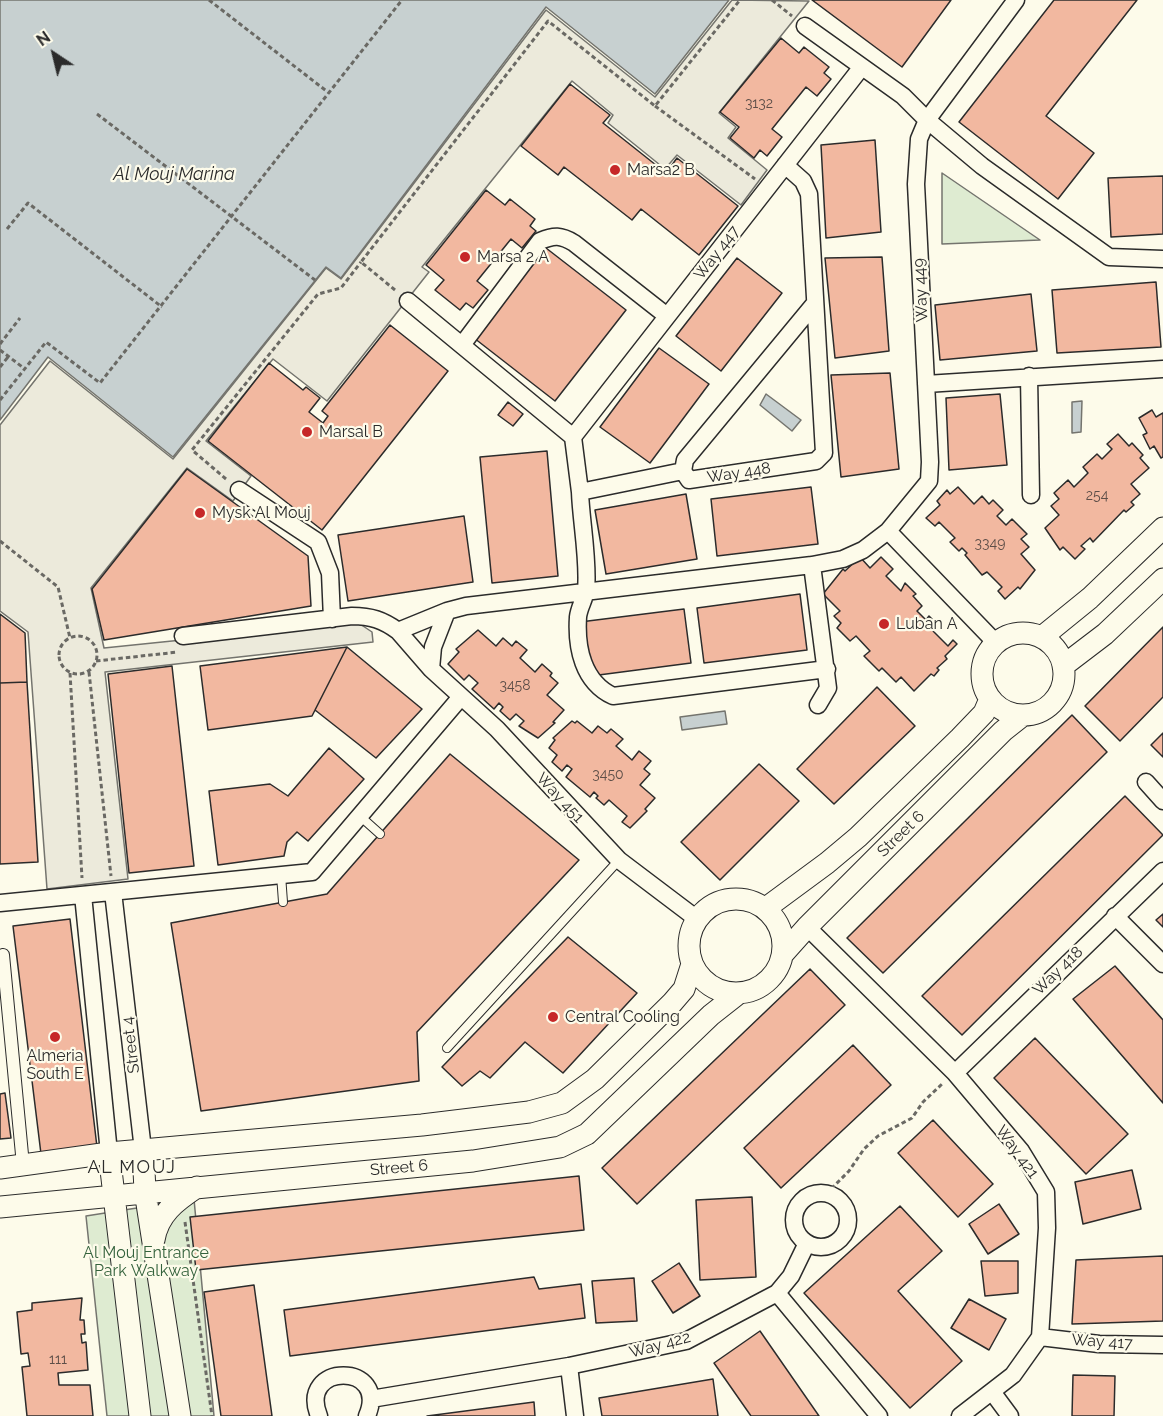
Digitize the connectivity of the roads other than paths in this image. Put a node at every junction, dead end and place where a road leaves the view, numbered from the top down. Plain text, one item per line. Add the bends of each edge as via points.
1 (1016, 0) edge
2 (805, 26) road end
3 (861, 68) junction
4 (927, 120) junction
5 (785, 165) junction
6 (1163, 259) edge
7 (408, 300) road end
8 (815, 303) junction
9 (667, 316) junction
10 (462, 345) junction
11 (1163, 369) edge
12 (1029, 376) junction
13 (926, 384) junction
14 (573, 437) junction
15 (683, 471) junction
16 (239, 490) road end
17 (579, 492) junction
18 (1031, 495) dead end
19 (1163, 528) edge
20 (888, 531) junction
21 (812, 566) junction
22 (1163, 579) edge
23 (586, 590) junction
24 (447, 611) junction
25 (332, 619) junction
26 (398, 631) junction
27 (183, 636) dead end
28 (1042, 637) junction
29 (996, 643) junction
30 (1063, 666) junction
31 (431, 669) junction
32 (827, 669) junction
33 (460, 698) junction
34 (990, 699) junction
35 (818, 705) dead end
36 (1022, 716) junction
37 (1146, 782) dead end
38 (1163, 801) edge
39 (361, 817) junction
40 (380, 834) dead end
41 (619, 860) junction
42 (1163, 871) edge
43 (280, 875) junction
44 (113, 892) junction
45 (83, 895) junction
46 (283, 902) dead end
47 (0, 903) edge
48 (766, 908) junction
49 (1115, 916) junction
50 (697, 919) junction
51 (807, 927) junction
52 (3, 955) dead end
53 (783, 955) junction
54 (692, 964) junction
55 (1163, 964) edge
56 (739, 993) junction
57 (447, 1048) dead end
58 (955, 1073) junction
59 (143, 1150) junction
60 (109, 1153) junction
61 (23, 1165) junction
62 (0, 1168) edge
63 (198, 1186) junction
64 (145, 1191) junction
65 (115, 1197) junction
66 (67, 1201) junction
67 (0, 1207) edge
68 (119, 1232) junction
69 (153, 1243) junction
70 (807, 1243) junction
71 (777, 1293) junction
72 (1040, 1337) junction
73 (1163, 1345) edge
74 (569, 1366) junction
75 (993, 1393) junction
76 (370, 1399) junction
77 (140, 1416) edge
78 (180, 1416) edge
79 (319, 1416) edge
80 (367, 1416) edge
81 (575, 1416) edge
82 (879, 1416) edge
83 (960, 1416) edge
84 (1010, 1416) edge

1 - 4 street, Way 449
2 - 3 street
3 - 4 street via 903,96
3 - 5 street, Way 447
4 - 6 street via 982,166 1109,257
4 - 13 street, Way 449 via 916,162
5 - 8 street, Way 448 via 803,181 809,194
5 - 9 street, Way 447
7 - 10 street
8 - 15 street, Way 448 via 684,460
8 - 15 street, Way 448 via 822,458 692,481
9 - 10 street via 574,243 553,236 540,242
9 - 14 street, Way 447
10 - 14 street
11 - 12 street
12 - 13 street
12 - 18 street
13 - 20 street, Way 449 via 928,481
14 - 17 street
15 - 17 street
16 - 25 street via 318,542 330,573
17 - 23 street
19 - 28 street via 1090,598
20 - 21 street, Way 449 via 863,550
20 - 29 street
21 - 23 street, Way 449
21 - 32 street
22 - 30 street via 1105,634
23 - 24 street, Way 449
23 - 32 street via 578,615 583,668 596,686 613,696
24 - 26 street, Way 449
24 - 31 street via 433,647
25 - 26 street via 365,616
25 - 27 street
26 - 31 street, Way 451
28 - 29 street via 1018,633
28 - 30 street via 1052,645
29 - 34 street via 988,652 981,676
30 - 36 street via 1064,678 1055,700 1046,708
31 - 33 street, Way 451
32 - 35 street via 828,688
33 - 39 street
33 - 41 street, Way 451 via 496,729
34 - 36 street via 1010,714
34 - 48 street, Street 6 via 984,713 858,837
36 - 51 street, Street 6
37 - 38 street
39 - 40 lane
39 - 43 street via 312,872
41 - 50 street, Way 451
41 - 57 lane
42 - 49 street, Way 418
43 - 44 street
43 - 46 lane
44 - 45 street
44 - 59 street, Street 4
45 - 47 street
45 - 60 street, Street 4
48 - 50 street via 748,900 729,899 717,902
48 - 53 street via 781,929
49 - 55 street
49 - 58 street, Way 418
50 - 54 street via 689,941
51 - 53 street, Street 6
51 - 58 street, Way 421
52 - 61 street
53 - 56 street via 767,981
54 - 56 street via 711,986
54 - 59 street via 684,989 672,1003 594,1079 562,1103 529,1112 422,1125
56 - 63 street, Street 6 via 587,1134 561,1147 473,1161
58 - 72 street, Way 421 via 1020,1151 1046,1192
59 - 60 street
59 - 64 street, Street 4
60 - 61 street
60 - 65 street, Street 4
61 - 62 street
63 - 64 street, Street 6
63 - 69 street via 163,1214
64 - 65 street, Street 6
64 - 69 street, Street 4
65 - 66 street, Street 6
65 - 68 street, Street 4
66 - 67 street, Street 6
66 - 68 street via 99,1209 110,1217
68 - 77 street, Street 4
69 - 78 street, Street 4
70 - 70 street via 794,1223 797,1207 809,1196 826,1194 841,1202 848,1218 838,1241 831,1245
70 - 71 street, Way 422 via 791,1276
71 - 74 street, Way 422 via 686,1341
71 - 82 street
72 - 73 street, Way 417 via 1099,1344
72 - 75 street via 1013,1375
74 - 76 street, Way 422
74 - 81 street
75 - 83 street
75 - 84 street
76 - 79 street via 363,1383 339,1375 318,1390 315,1399
76 - 80 street

